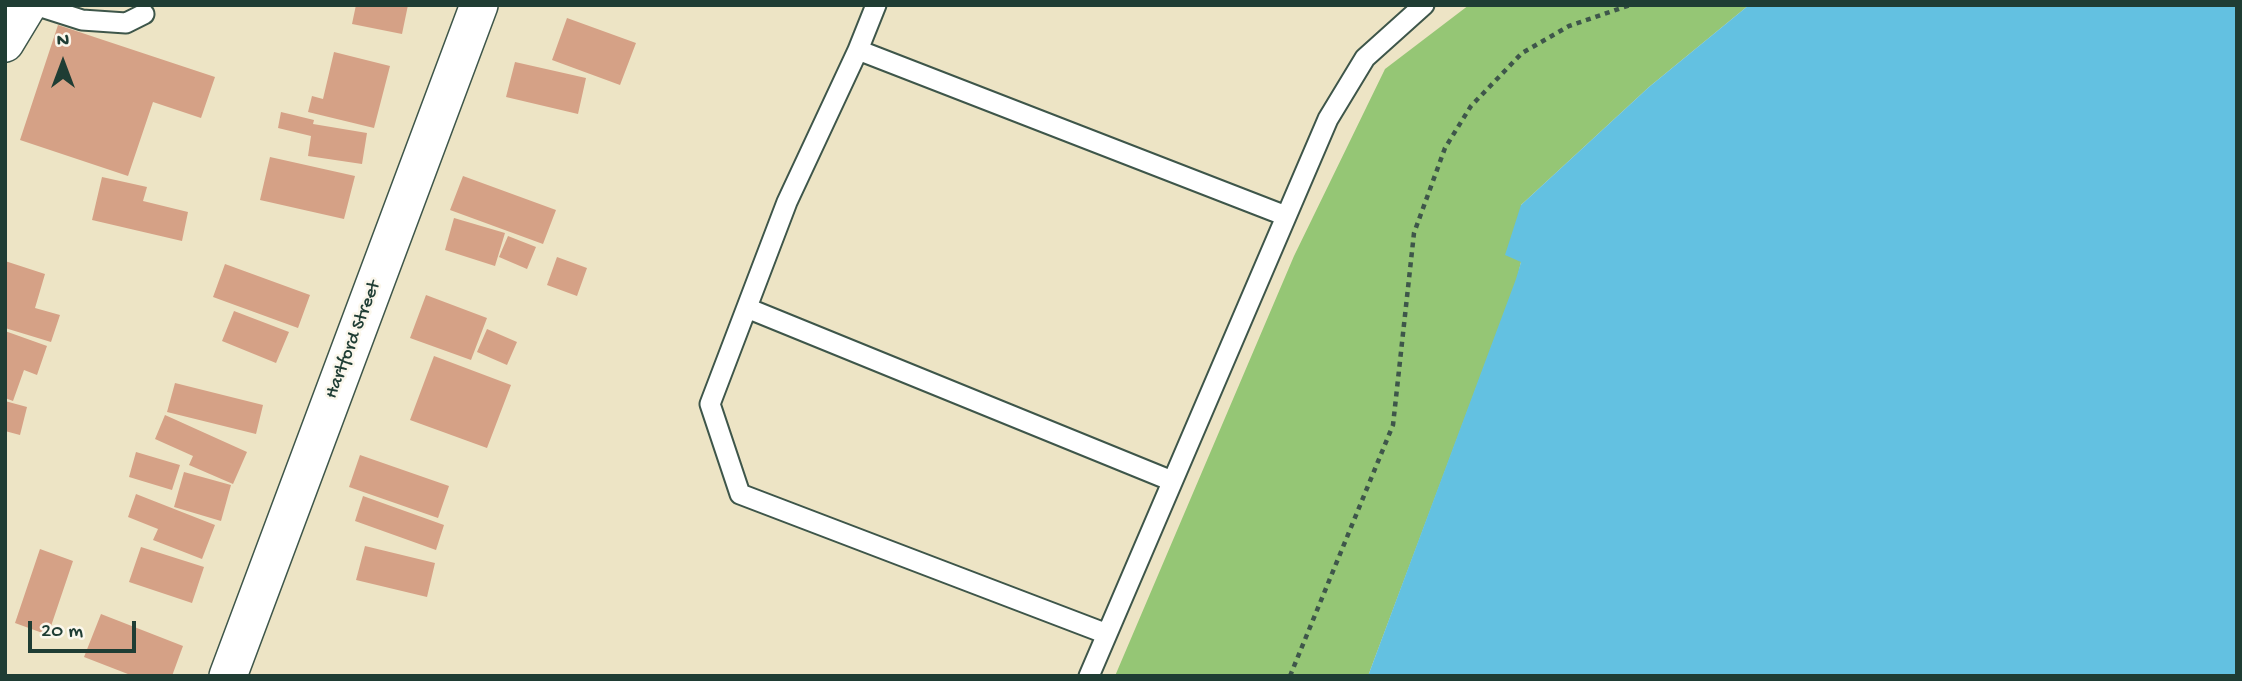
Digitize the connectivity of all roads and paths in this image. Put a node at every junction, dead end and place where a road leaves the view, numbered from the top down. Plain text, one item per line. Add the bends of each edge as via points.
1 (28, 5) edge
2 (35, 5) edge
3 (479, 5) edge
4 (876, 5) edge
5 (1424, 5) edge
6 (1630, 5) edge
7 (144, 14) dead end
8 (5, 43) edge
9 (858, 50) junction
10 (1286, 216) junction
11 (747, 307) junction
12 (1172, 481) junction
13 (1107, 634) junction
14 (228, 676) edge
15 (1089, 676) edge
16 (1290, 676) edge

1 - 8 street
2 - 7 lane via 82,20 126,23
3 - 14 street, Hartford Street
4 - 9 lane
5 - 10 lane via 1365,58 1328,119
6 - 16 path via 1569,26 1522,53 1471,106 1445,148 1414,233 1393,425
9 - 10 lane
9 - 11 lane via 787,202
10 - 12 lane
11 - 12 lane
11 - 13 lane via 710,404 740,494
12 - 13 lane
13 - 15 lane

